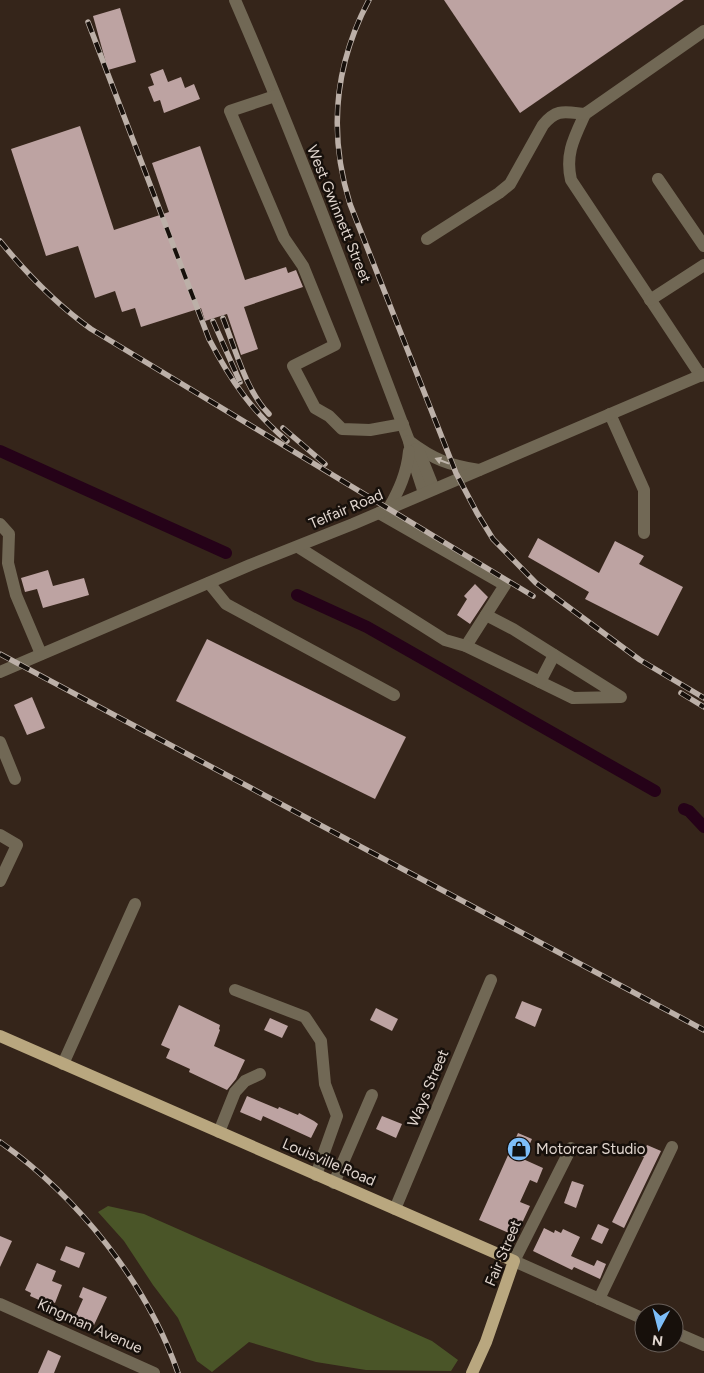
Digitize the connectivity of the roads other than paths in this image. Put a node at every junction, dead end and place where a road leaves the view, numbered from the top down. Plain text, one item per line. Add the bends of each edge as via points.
1 (235, 0) edge
2 (704, 31) edge
3 (275, 96) junction
4 (585, 114) junction
5 (658, 179) dead end
6 (427, 239) dead end
7 (704, 246) edge
8 (704, 265) edge
9 (650, 300) junction
10 (702, 375) edge
11 (610, 414) junction
12 (403, 424) junction
13 (410, 442) junction
14 (479, 470) junction
15 (429, 491) junction
16 (384, 511) junction
17 (0, 524) edge
18 (644, 534) dead end
19 (298, 547) junction
20 (209, 583) junction
21 (486, 615) junction
22 (466, 646) junction
23 (41, 654) junction
24 (554, 655) junction
25 (0, 672) edge
26 (540, 682) junction
27 (394, 695) dead end
28 (0, 742) edge
29 (15, 779) dead end
30 (0, 835) edge
31 (0, 881) edge
32 (134, 904) dead end
33 (491, 980) dead end
34 (235, 990) dead end
35 (0, 1036) edge
36 (63, 1064) junction
37 (260, 1074) dead end
38 (372, 1096) dead end
39 (219, 1132) junction
40 (672, 1147) dead end
41 (571, 1148) dead end
42 (316, 1175) junction
43 (334, 1183) junction
44 (396, 1208) junction
45 (514, 1261) junction
46 (599, 1299) junction
47 (6, 1306) edge
48 (634, 1315) edge
49 (684, 1337) edge
50 (704, 1346) edge
51 (154, 1373) edge
52 (472, 1373) edge

1 - 3 street, West Gwinnett Street
2 - 4 street
3 - 12 street, West Gwinnett Street
3 - 12 street via 230,111 284,238 303,266 335,345 293,366 315,408 342,429 370,430
4 - 6 street via 559,112 550,117 510,184
4 - 9 street via 570,147 568,166 571,180
5 - 7 street
8 - 9 street
9 - 10 street
10 - 11 street, Telfair Road
11 - 14 street, Telfair Road
11 - 18 street via 644,490
12 - 13 street, West Gwinnett Street
14 -> 13 street via 444,463
13 - 15 street, West Gwinnett Street via 412,456
13 - 16 street via 404,477
14 - 15 street, Telfair Road
15 - 16 street, Telfair Road
16 - 19 street, Telfair Road
16 - 21 street via 505,585
17 - 23 street via 9,534 8,563 16,595
19 - 20 street, Telfair Road
19 - 22 street via 445,640
20 - 23 street, Telfair Road
20 - 27 street via 226,604
21 - 22 street
21 - 24 street
22 - 26 street
23 - 25 street, Telfair Road
24 - 26 street
24 - 26 street via 621,698 574,698
28 - 29 street
30 - 31 street via 17,845
32 - 36 street
33 - 44 street, Ways Street
34 - 42 street via 305,1017 321,1041 325,1084 337,1116
35 - 36 main road, Louisville Road
36 - 39 main road, Louisville Road
37 - 39 street via 235,1092
38 - 43 street
39 - 42 main road, Louisville Road
40 - 46 street
41 - 45 street, Fair Street
42 - 43 main road, Louisville Road
43 - 44 main road, Louisville Road
44 - 45 main road, Louisville Road
45 - 46 street, Louisville Road
45 - 52 main road, Fair Street
46 - 48 street, Louisville Road
47 - 51 street, Kingman Avenue
49 - 50 street

